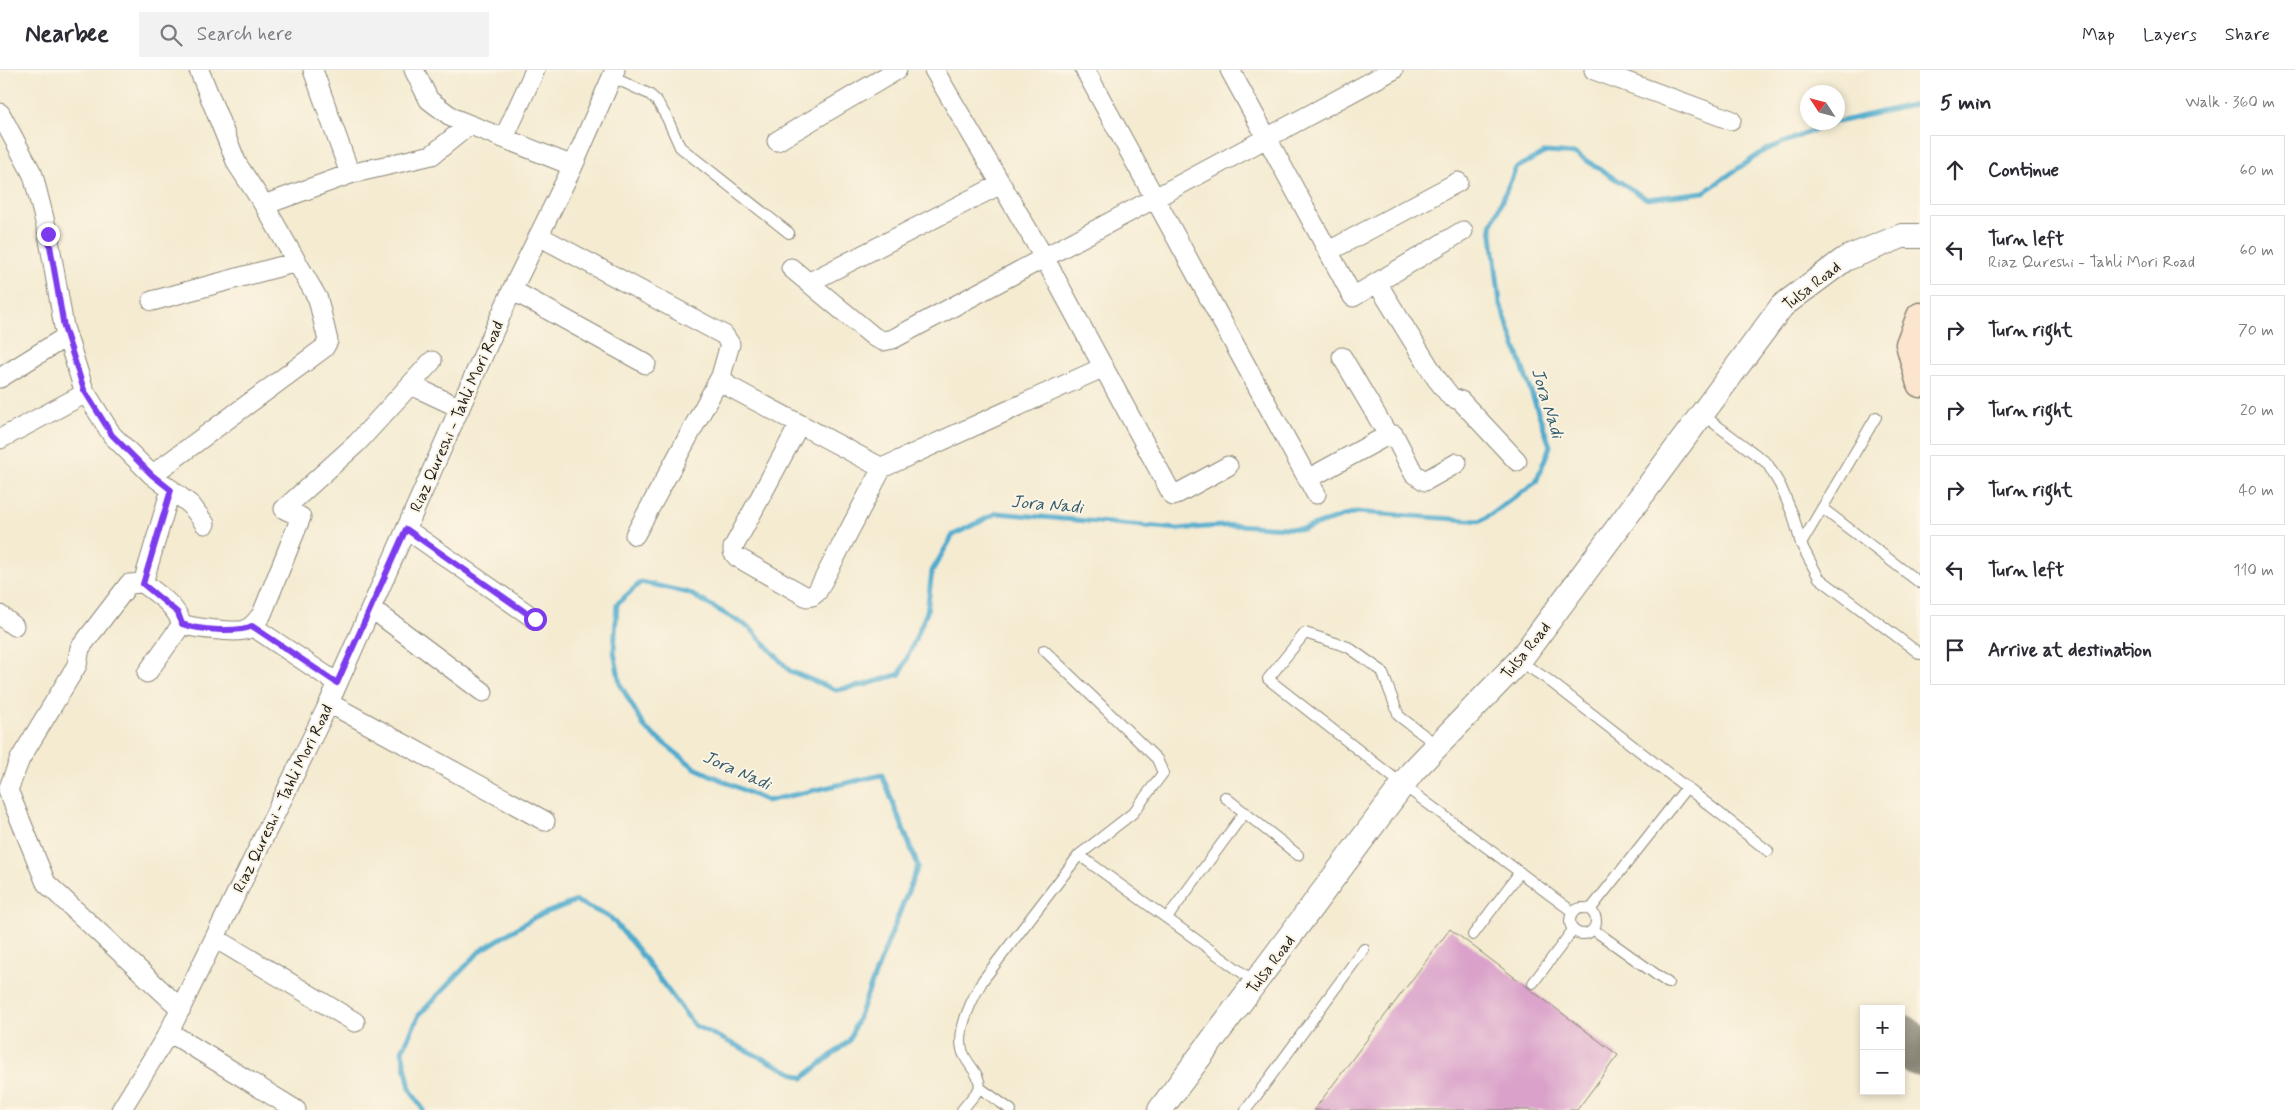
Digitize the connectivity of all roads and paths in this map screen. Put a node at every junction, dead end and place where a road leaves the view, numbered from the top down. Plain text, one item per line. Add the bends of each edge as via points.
1 (199, 70) edge
2 (313, 70) edge
3 (414, 70) edge
4 (535, 70) edge
5 (897, 70) edge
6 (934, 70) edge
7 (1085, 70) edge
8 (1230, 70) edge
9 (1594, 70) edge
10 (614, 73) edge
11 (1381, 73) edge
12 (0, 113) edge
13 (1731, 120) dead end
14 (469, 125) junction
15 (504, 138) junction
16 (1267, 138) junction
17 (777, 141) dead end
18 (573, 166) junction
19 (350, 174) junction
20 (1458, 182) dead end
21 (1001, 184) junction
22 (1156, 198) junction
23 (264, 205) junction
24 (1463, 231) dead end
25 (789, 233) dead end
26 (539, 236) junction
27 (1920, 236) edge
28 (1329, 251) junction
29 (1045, 259) junction
30 (297, 262) junction
31 (790, 268) dead end
32 (808, 283) junction
33 (1377, 283) junction
34 (512, 290) junction
35 (152, 301) dead end
36 (1920, 316) edge
37 (67, 336) junction
38 (1342, 357) dead end
39 (432, 361) dead end
40 (646, 364) dead end
41 (1104, 367) junction
42 (722, 376) junction
43 (0, 378) edge
44 (1920, 384) edge
45 (411, 385) junction
46 (86, 393) junction
47 (460, 408) junction
48 (1703, 415) junction
49 (1876, 417) dead end
50 (799, 424) junction
51 (1388, 435) junction
52 (0, 439) edge
53 (1517, 461) dead end
54 (1457, 463) dead end
55 (1228, 466) dead end
56 (882, 468) junction
57 (152, 475) junction
58 (171, 490) junction
59 (1822, 508) junction
60 (205, 524) dead end
61 (406, 529) junction
62 (635, 535) dead end
63 (1800, 544) junction
64 (1920, 583) edge
65 (143, 584) junction
66 (370, 608) junction
67 (535, 619) dead end
68 (182, 624) junction
69 (252, 626) junction
70 (1044, 650) dead end
71 (1920, 654) edge
72 (1519, 661) junction
73 (147, 673) dead end
74 (337, 683) junction
75 (483, 692) dead end
76 (328, 703) junction
77 (1438, 746) junction
78 (14, 771) junction
79 (0, 784) edge
80 (1403, 785) junction
81 (1687, 787) junction
82 (1225, 797) dead end
83 (1245, 812) junction
84 (546, 821) dead end
85 (1768, 851) dead end
86 (1079, 855) junction
87 (1298, 855) dead end
88 (1520, 872) junction
89 (1590, 910) junction
90 (1573, 912) junction
91 (1167, 918) junction
92 (1573, 930) junction
93 (1594, 930) junction
94 (1473, 935) dead end
95 (215, 938) junction
96 (1364, 949) dead end
97 (1256, 982) junction
98 (1533, 983) dead end
99 (1668, 984) dead end
100 (181, 1009) junction
101 (355, 1022) dead end
102 (169, 1032) junction
103 (980, 1088) junction
104 (121, 1110) edge
105 (296, 1110) edge
106 (962, 1110) edge
107 (1011, 1110) edge
108 (1160, 1110) edge
109 (1246, 1110) edge

1 - 23 street via 237,164
2 - 19 street
3 - 14 street via 429,100 453,118
4 - 15 street
5 - 17 street
6 - 21 street
7 - 22 street
8 - 16 street
9 - 13 street
10 - 18 street, Riaz Qureshi - Tahli Mori Road
10 - 25 lane via 656,102 680,147
11 - 16 street
12 - 37 street via 33,175
14 - 15 street
14 - 19 street via 432,155
15 - 18 street
16 - 22 street
16 - 28 street
18 - 26 street, Riaz Qureshi - Tahli Mori Road
19 - 23 street
20 - 28 street
21 - 29 street
21 - 32 street
22 - 29 street
22 - 51 street via 1312,487
23 - 30 street
24 - 33 street
26 - 34 street, Riaz Qureshi - Tahli Mori Road
26 - 42 street via 724,335 730,344
27 - 48 street, Tulsa Road via 1902,236 1845,259 1782,306
28 - 33 street via 1353,297
29 - 32 street via 893,339 883,341
29 - 41 street
30 - 35 street
30 - 57 street via 318,299 328,333 324,348
31 - 32 street
33 - 53 street via 1436,378 1451,397 1461,401
34 - 40 street
34 - 47 street, Riaz Qureshi - Tahli Mori Road
36 - 44 main road via 1909,344
37 - 43 street
37 - 46 street
38 - 51 street
39 - 45 street
41 - 55 street via 1174,496
41 - 56 street
42 - 50 street via 728,386
42 - 62 street
45 - 47 street
45 - 69 street via 357,443 284,508 300,518 262,614
46 - 52 street
46 - 57 street via 112,435
47 - 61 street, Riaz Qureshi - Tahli Mori Road
48 - 63 lane via 1767,463 1793,515
48 - 72 street, Tulsa Road
49 - 59 lane
50 - 56 street
50 - 56 street via 733,552 807,596 817,592
51 - 54 street via 1394,435 1419,480 1425,481
57 - 58 street
58 - 60 street via 191,505
58 - 65 street
59 - 63 lane
59 - 64 lane
61 - 66 street, Riaz Qureshi - Tahli Mori Road
61 - 67 street
63 - 71 lane via 1819,578
65 - 68 street via 178,613
65 - 78 street via 129,584 80,648 77,665
66 - 74 street, Riaz Qureshi - Tahli Mori Road
66 - 75 street
68 - 69 street via 191,628 244,630
68 - 73 street
69 - 74 street
70 - 86 lane via 1157,759 1163,773 1133,813
72 - 77 street, Tulsa Road
72 - 81 lane
74 - 76 street, Riaz Qureshi - Tahli Mori Road
76 - 84 street
76 - 95 street, Riaz Qureshi - Tahli Mori Road
77 - 80 street, Tulsa Road
77 - 80 lane via 1399,716 1382,671 1348,647 1304,633 1268,679
78 - 79 street
78 - 100 street via 8,790 46,883
80 - 88 lane
80 - 97 street, Tulsa Road
81 - 85 lane
81 - 89 lane
82 - 83 lane
83 - 87 lane
83 - 91 lane
86 - 91 lane
86 - 103 lane via 971,1000 961,1035 962,1051 980,1078
88 - 90 lane
88 - 94 lane
89 - 90 lane via 1581,908
89 - 93 lane via 1596,917
90 - 92 lane via 1570,922
91 - 97 lane
92 - 93 lane via 1582,935
92 - 98 lane
93 - 99 lane
95 - 100 street, Riaz Qureshi - Tahli Mori Road
95 - 101 street
96 - 109 lane
97 - 108 street, Tulsa Road
100 - 102 street, Riaz Qureshi - Tahli Mori Road
102 - 104 street, Riaz Qureshi - Tahli Mori Road
102 - 105 street
103 - 106 lane
103 - 107 lane

